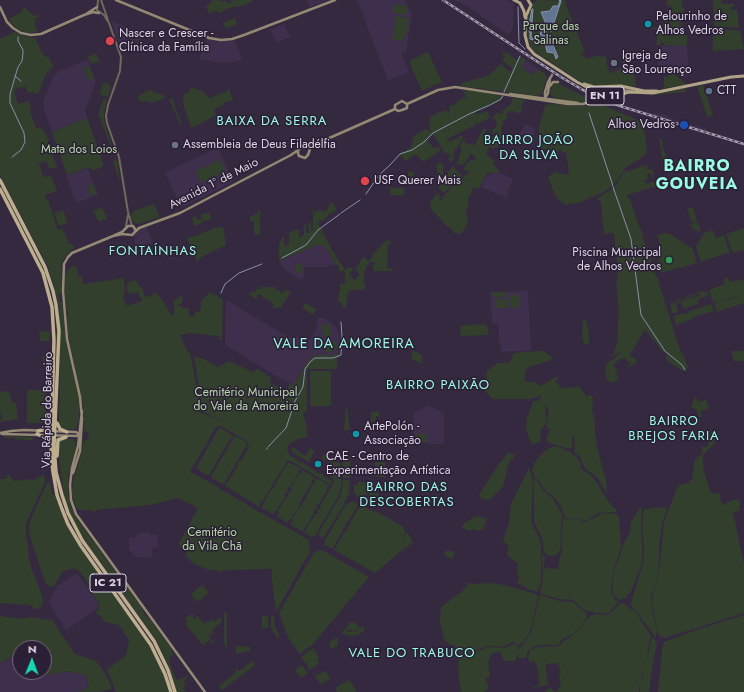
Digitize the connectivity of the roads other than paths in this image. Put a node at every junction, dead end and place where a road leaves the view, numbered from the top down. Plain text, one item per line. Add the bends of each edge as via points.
1 (100, 0) edge
2 (116, 0) edge
3 (335, 0) edge
4 (514, 0) edge
5 (523, 0) edge
6 (528, 0) edge
7 (0, 7) edge
8 (97, 7) junction
9 (104, 7) junction
10 (522, 7) junction
11 (529, 8) junction
12 (99, 13) junction
13 (84, 15) junction
14 (525, 21) junction
15 (109, 23) junction
16 (744, 76) edge
17 (558, 82) dead end
18 (576, 82) junction
19 (632, 88) junction
20 (549, 89) junction
21 (671, 90) junction
22 (609, 91) junction
23 (545, 92) junction
24 (637, 92) junction
25 (498, 93) junction
26 (537, 97) junction
27 (545, 99) junction
28 (559, 100) junction
29 (407, 104) junction
30 (583, 104) junction
31 (395, 109) junction
32 (312, 145) junction
33 (303, 148) junction
34 (299, 150) junction
35 (308, 153) junction
36 (291, 155) junction
37 (298, 156) junction
38 (0, 180) edge
39 (0, 189) edge
40 (128, 212) junction
41 (133, 226) junction
42 (143, 226) junction
43 (126, 227) junction
44 (135, 232) junction
45 (127, 234) junction
46 (113, 236) junction
47 (82, 411) junction
48 (54, 415) junction
49 (80, 426) junction
50 (74, 432) junction
51 (0, 433) edge
52 (37, 433) junction
53 (53, 433) junction
54 (67, 434) junction
55 (80, 435) junction
56 (72, 437) junction
57 (78, 446) junction
58 (51, 451) junction
59 (71, 477) junction
60 (59, 481) junction
61 (171, 692) edge
62 (175, 692) edge
63 (205, 692) edge

1 - 8 street
1 - 9 street
2 - 3 main road via 209,38 224,40 244,35
4 - 10 main road
5 - 10 main road
6 - 11 main road via 531,3
7 - 13 main road via 13,28 31,35 41,34
8 - 9 street
8 - 12 street
8 - 13 main road
9 - 12 street via 104,12
9 - 15 street
10 - 11 main road
10 - 14 main road
11 - 14 main road
12 - 13 main road
12 - 15 street
14 - 18 main road, EN 11 via 526,42 534,54
15 - 40 street via 119,49 121,67 106,116 119,157
16 - 21 main road, EN 11
17 - 20 main road via 553,82
18 - 19 main road, EN 11 via 594,87
18 - 24 main road, EN 11 via 607,96
19 - 21 main road, EN 11
19 - 22 main road
20 - 23 main road via 551,76
20 - 27 main road
20 - 28 main road via 551,97
21 - 24 main road, EN 11 via 653,94
22 - 24 main road
22 - 30 main road, Avenida 1º de Maio, bridge
23 - 26 main road
23 - 27 main road
25 - 26 main road, Avenida 1º de Maio
25 - 27 main road, Avenida 1º de Maio
25 - 29 main road, Avenida 1º de Maio via 451,87
26 - 27 main road, Avenida 1º de Maio
27 - 28 main road, Avenida 1º de Maio
27 - 30 main road, Avenida 1º de Maio
28 - 30 main road, Avenida 1º de Maio
29 - 31 main road, Avenida 1º de Maio via 407,108 398,111
29 - 31 main road, Avenida 1º de Maio via 402,101
31 - 32 main road, Avenida 1º de Maio
32 - 33 main road, Avenida 1º de Maio
32 - 35 main road
33 - 34 main road, Avenida 1º de Maio
33 - 35 main road via 307,149
34 - 36 main road, Avenida 1º de Maio
34 - 37 main road
35 - 37 main road via 305,158
36 - 37 main road
36 - 42 main road, Avenida 1º de Maio via 180,213
38 - 48 highway, Via Rápida do Barreiro / IC 21 via 40,257 53,291 58,318
39 - 48 highway, Via Rápida do Barreiro / IC 21 via 43,273 50,293 54,324
40 - 41 street
40 - 43 street
41 - 42 main road, Avenida 1º de Maio
41 - 43 main road
41 - 44 main road
42 - 44 main road, Avenida 1º de Maio
43 - 45 main road
43 - 46 main road
44 - 45 main road via 132,235
45 - 46 main road
46 - 47 main road via 74,251 64,264 67,339
47 - 49 main road
47 - 55 main road
48 - 52 highway via 47,428
48 - 53 highway, Via Rápida do Barreiro / IC 21
48 - 54 highway via 59,427
49 - 50 main road
49 - 55 main road
50 - 54 main road
50 - 55 main road
51 - 52 main road via 18,430
52 - 53 main road
52 - 58 highway via 47,438
53 - 54 main road
53 - 58 highway, Via Rápida do Barreiro / IC 21
53 - 60 highway, Via Rápida do Barreiro / IC 21
54 - 56 main road
54 - 60 highway via 60,438 58,443
55 - 56 main road
55 - 57 main road
55 - 59 main road via 80,454
56 - 57 main road via 77,440
57 - 59 main road
58 - 61 highway, Via Rápida do Barreiro / IC 21 via 57,495 68,524 151,646
59 - 63 main road via 72,506 78,517
60 - 62 highway, Via Rápida do Barreiro / IC 21 via 62,495 82,540 154,641

